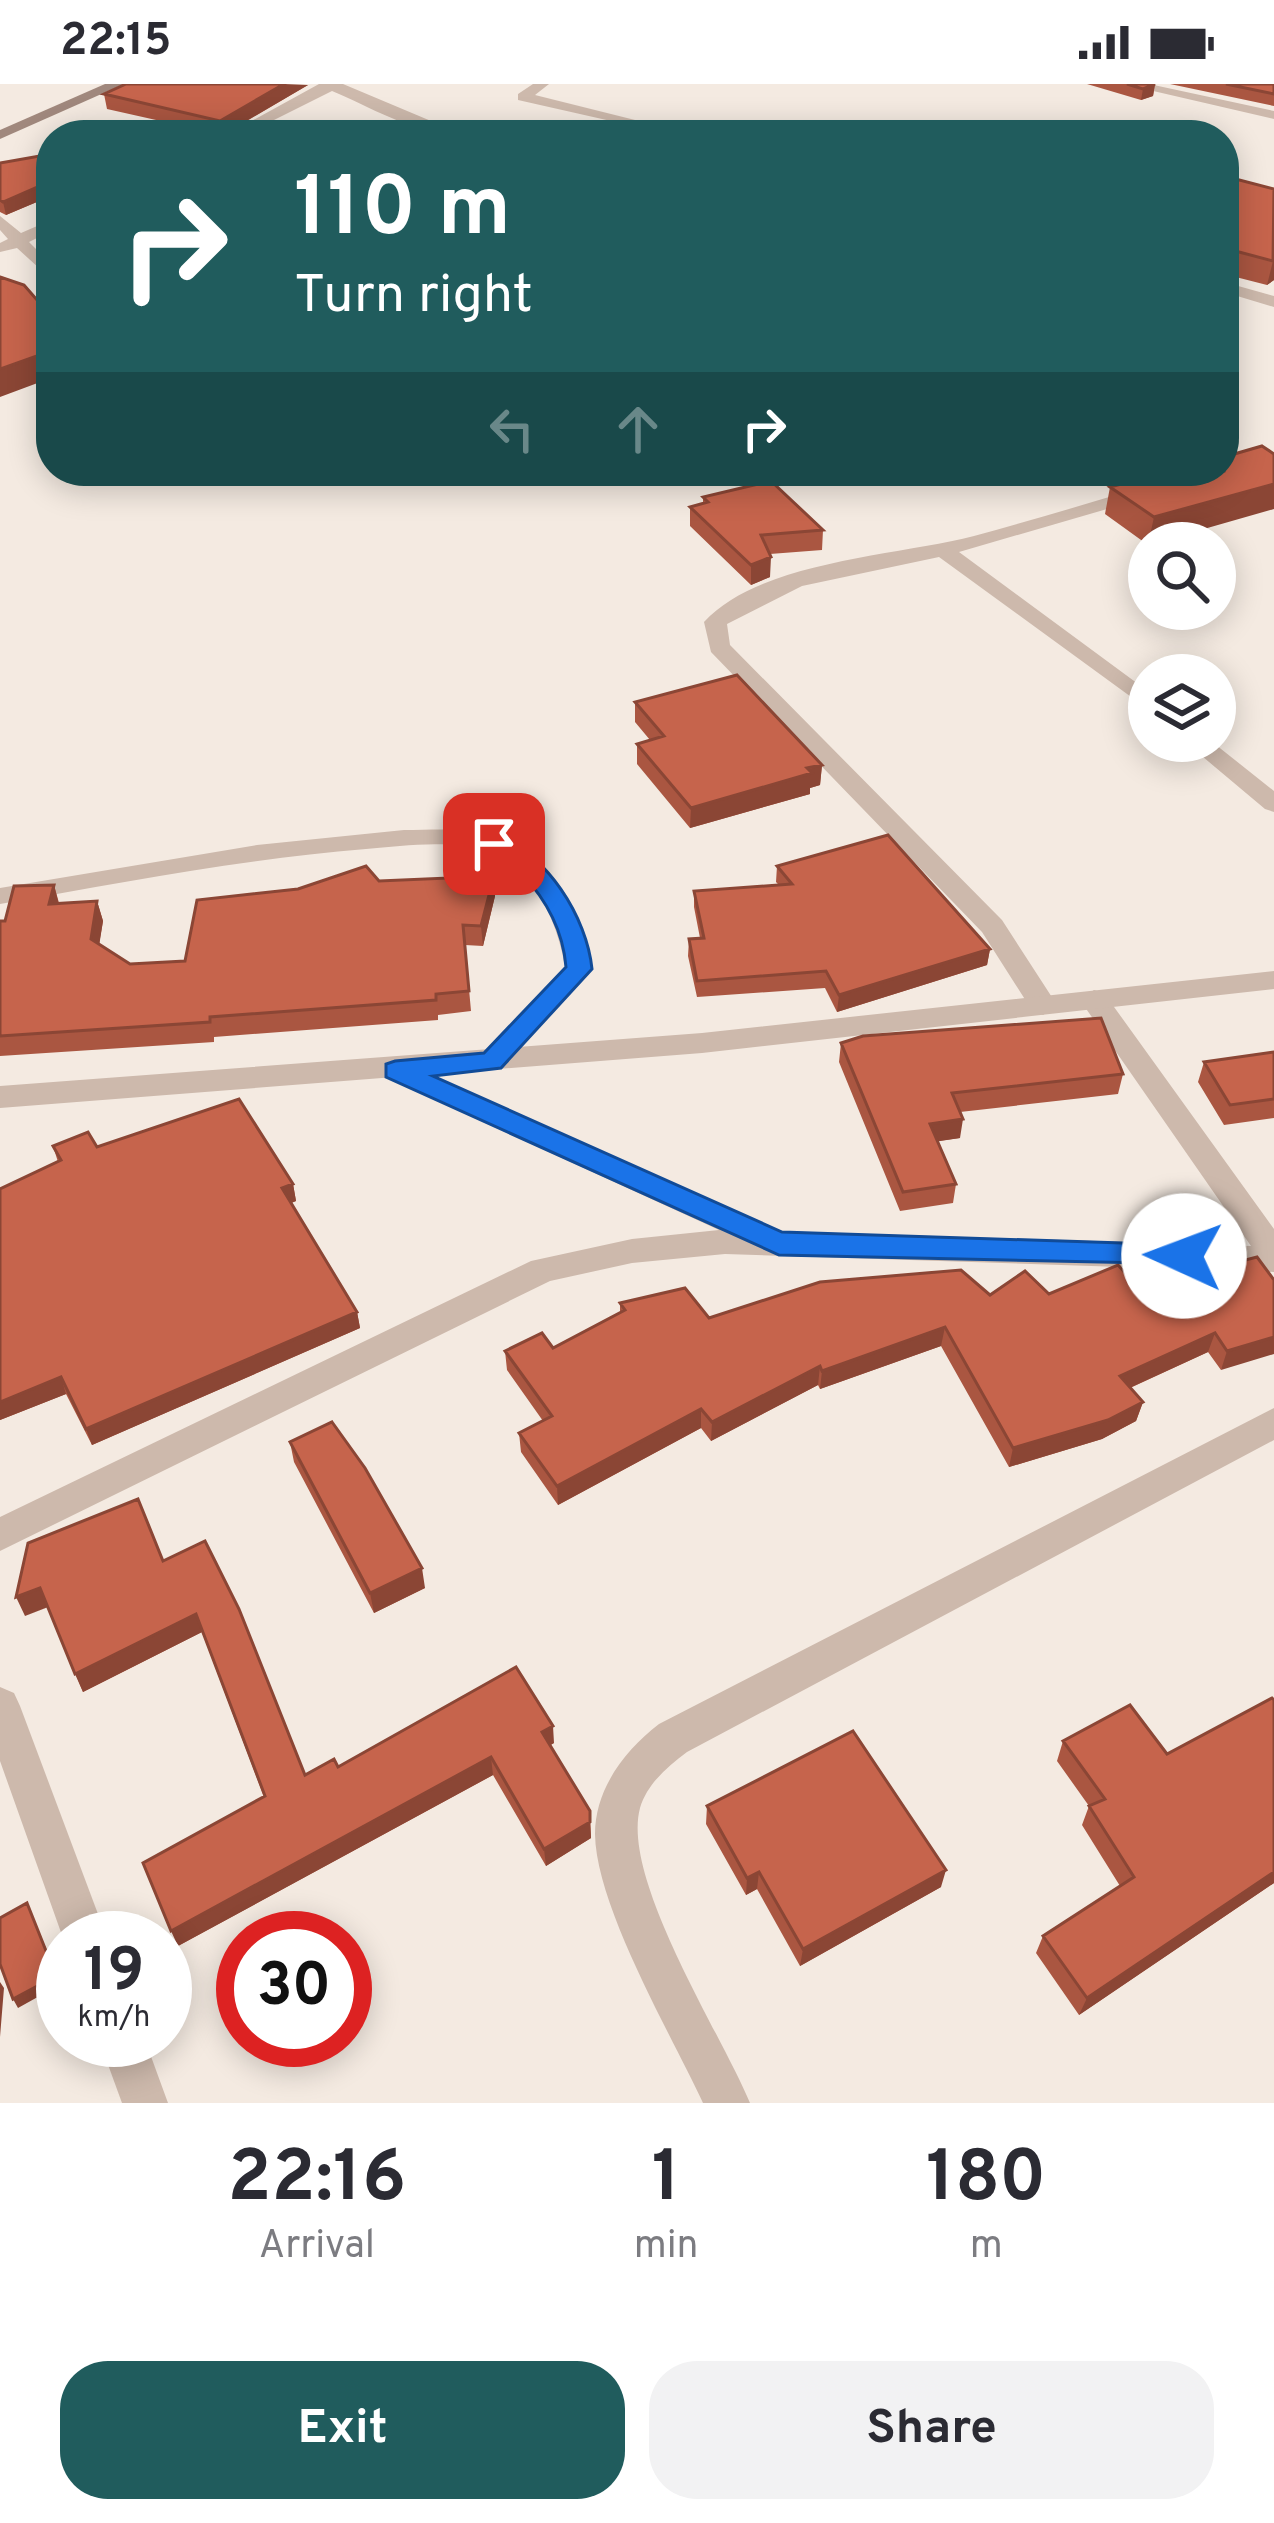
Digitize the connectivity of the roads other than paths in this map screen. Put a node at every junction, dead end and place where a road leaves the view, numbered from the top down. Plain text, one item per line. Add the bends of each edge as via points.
1 (81, 84) edge
2 (117, 84) edge
3 (542, 84) edge
4 (1130, 84) edge
5 (331, 85) edge
6 (1274, 115) edge
7 (0, 119) edge
8 (262, 120) edge
9 (416, 120) edge
10 (624, 120) edge
11 (0, 135) edge
12 (0, 221) edge
13 (36, 232) edge
14 (20, 240) junction
15 (0, 250) edge
16 (36, 258) edge
17 (1239, 292) edge
18 (1274, 302) edge
19 (1165, 486) edge
20 (943, 550) junction
21 (1128, 687) edge
22 (1222, 762) edge
23 (1274, 804) edge
24 (0, 896) edge
25 (1274, 980) edge
26 (1094, 1000) junction
27 (1043, 1005) junction
28 (491, 1061) junction
29 (395, 1070) junction
30 (0, 1097) edge
31 (779, 1244) junction
32 (1274, 1257) edge
33 (1274, 1423) edge
34 (0, 1535) edge
35 (0, 1706) edge
36 (75, 1911) edge
37 (132, 2067) edge
38 (145, 2103) edge
39 (727, 2103) edge

1 - 7 main road
2 - 11 main road
3 - 10 street via 523,97
4 - 6 street
5 - 8 street
5 - 9 street
12 - 14 street
13 - 14 street
14 - 15 street
14 - 16 street
17 - 18 street
19 - 20 street
20 - 21 street
20 - 27 street via 780,588 728,612 713,633 755,686 992,926
22 - 23 street
24 - 28 street via 404,839 494,844 527,866 559,907 577,940 579,969
25 - 26 street
26 - 27 street
26 - 32 street
27 - 28 street
28 - 29 street
29 - 30 street
29 - 31 street
31 - 32 street
31 - 34 street via 632,1251 543,1270
33 - 39 street via 673,1738 640,1767 619,1810 619,1863
35 - 36 street
37 - 38 street

